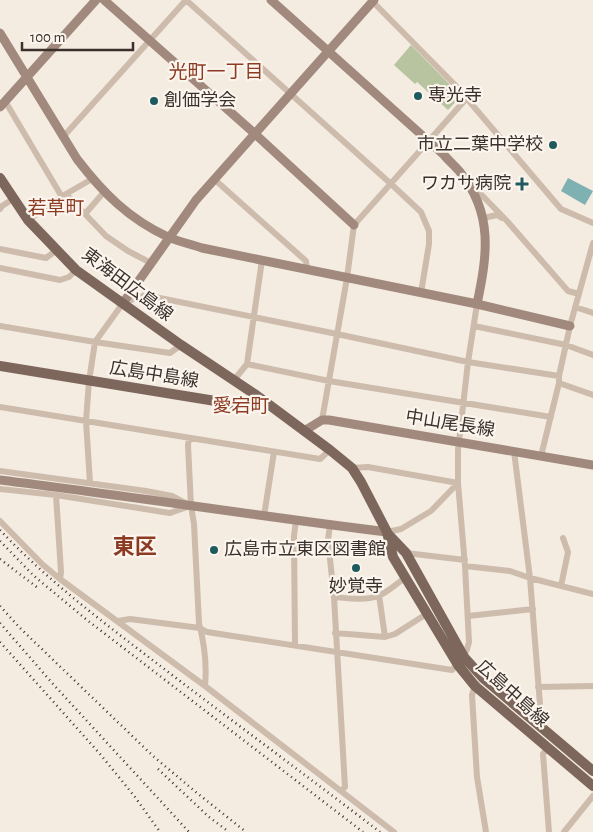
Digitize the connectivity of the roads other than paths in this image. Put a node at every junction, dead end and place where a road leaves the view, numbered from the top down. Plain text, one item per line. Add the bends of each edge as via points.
1 (96, 0) edge
2 (104, 0) edge
3 (186, 0) edge
4 (271, 0) edge
5 (372, 0) edge
6 (0, 33) edge
7 (150, 40) junction
8 (327, 51) junction
9 (27, 77) junction
10 (290, 94) junction
11 (466, 98) junction
12 (2, 104) edge
13 (254, 133) junction
14 (63, 137) junction
15 (428, 141) junction
16 (460, 172) junction
17 (0, 178) edge
18 (92, 179) junction
19 (214, 179) junction
20 (390, 183) junction
21 (104, 192) junction
22 (64, 195) junction
23 (13, 199) junction
24 (0, 209) edge
25 (85, 214) junction
26 (483, 218) junction
27 (28, 220) junction
28 (507, 221) junction
29 (593, 223) edge
30 (354, 225) junction
31 (170, 238) junction
32 (593, 243) edge
33 (0, 249) edge
34 (57, 250) junction
35 (262, 260) junction
36 (151, 263) junction
37 (0, 268) edge
38 (76, 270) junction
39 (307, 270) junction
40 (347, 278) junction
41 (421, 293) junction
42 (579, 294) junction
43 (123, 303) junction
44 (477, 304) junction
45 (575, 307) junction
46 (593, 313) edge
47 (254, 318) junction
48 (0, 326) edge
49 (474, 326) junction
50 (570, 326) junction
51 (337, 334) junction
52 (95, 342) junction
53 (181, 345) junction
54 (566, 345) junction
55 (593, 355) edge
56 (468, 362) junction
57 (247, 364) junction
58 (0, 366) edge
59 (559, 379) junction
60 (234, 380) junction
61 (89, 381) junction
62 (329, 381) junction
63 (256, 395) junction
64 (593, 395) edge
65 (463, 402) junction
66 (0, 407) edge
67 (551, 417) junction
68 (322, 420) junction
69 (86, 421) junction
70 (304, 432) junction
71 (189, 438) junction
72 (459, 442) junction
73 (330, 450) junction
74 (514, 451) junction
75 (274, 452) junction
76 (541, 456) junction
77 (593, 465) edge
78 (352, 468) junction
79 (0, 471) edge
80 (0, 480) edge
81 (90, 483) junction
82 (458, 483) junction
83 (0, 489) edge
84 (56, 495) junction
85 (191, 506) junction
86 (264, 516) junction
87 (296, 520) junction
88 (0, 521) edge
89 (330, 525) junction
90 (387, 532) junction
91 (563, 538) dead end
92 (406, 553) junction
93 (465, 563) junction
94 (405, 578) junction
95 (530, 578) junction
96 (60, 579) junction
97 (561, 586) junction
98 (593, 594) edge
99 (379, 595) junction
100 (334, 596) junction
101 (533, 609) junction
102 (428, 613) junction
103 (468, 616) junction
104 (118, 621) junction
105 (200, 628) junction
106 (336, 632) junction
107 (385, 636) junction
108 (295, 645) junction
109 (336, 652) junction
110 (461, 661) junction
111 (483, 678) junction
112 (205, 686) junction
113 (475, 686) junction
114 (593, 686) edge
115 (538, 687) junction
116 (537, 724) junction
117 (548, 748) junction
118 (593, 771) edge
119 (593, 786) edge
120 (341, 792) junction
121 (593, 796) edge
122 (394, 832) edge
123 (486, 832) edge
124 (549, 832) edge
125 (564, 832) edge

1 - 9 street
2 - 7 street
3 - 7 street
3 - 10 street
4 - 8 street
5 - 8 street
5 - 11 street
6 - 9 street
7 - 13 street
7 - 14 street
8 - 10 street
8 - 15 street
9 - 12 street
9 - 14 street
10 - 13 street
10 - 20 street
11 - 15 street
11 - 29 street via 561,209
12 - 22 street
13 - 19 street
13 - 30 street
14 - 18 street
15 - 16 street
15 - 20 street
16 - 26 street via 473,192
16 - 28 street
17 - 23 main road, 東海田広島線
18 - 21 street
18 - 22 street
19 - 31 street
19 - 39 street via 306,261
20 - 30 street
20 - 41 street via 421,212 429,231
21 - 25 street
21 - 31 street via 127,213
22 - 25 street
22 - 27 street
23 - 24 street
23 - 27 main road, 東海田広島線
25 - 36 street via 106,236
26 - 28 street via 497,216
26 - 44 street via 485,252
27 - 34 main road, 東海田広島線
28 - 42 street via 568,291
30 - 40 street
31 - 35 street
31 - 36 street
32 - 42 street
33 - 34 street via 46,258
34 - 38 main road, 東海田広島線
35 - 39 street
35 - 47 street
36 - 43 street
37 - 38 street via 60,280
38 - 43 main road, 東海田広島線
39 - 40 street
40 - 41 street
40 - 51 street
41 - 44 street
42 - 45 street
43 - 47 street via 145,296
43 - 52 street
43 - 53 main road, 東海田広島線
44 - 49 street
44 - 50 street
45 - 46 street
45 - 50 street
47 - 51 street
47 - 57 street
48 - 52 street
49 - 54 street
49 - 56 street
50 - 54 street
51 - 56 street
51 - 62 street
52 - 53 street via 170,353
52 - 61 street
53 - 60 main road, 東海田広島線
54 - 55 street
54 - 59 street
56 - 59 street
56 - 65 street
57 - 60 street
57 - 62 street
58 - 61 main road, 広島中島線
59 - 64 street
59 - 67 street
60 - 63 main road, 東海田広島線
61 - 63 main road, 広島中島線 via 240,405 247,404
61 - 69 street
62 - 65 street
62 - 68 street
63 - 70 main road, 広島中島線
65 - 67 street
65 - 72 street
66 - 69 street
67 - 76 street
68 - 70 street
68 - 72 street, 中山尾長線
69 - 71 street
69 - 81 street
70 - 73 main road, 広島中島線
71 - 75 street
71 - 85 street
72 - 74 street, 中山尾長線
72 - 82 street
73 - 75 street via 320,459
73 - 78 main road, 広島中島線
74 - 76 street, 中山尾長線
74 - 95 street
75 - 86 street
76 - 77 street, 中山尾長線
78 - 82 street via 368,467
78 - 90 main road, 広島中島線
79 - 81 street
80 - 85 street
81 - 85 street via 172,496
82 - 90 street via 431,512 401,529
82 - 93 street
83 - 84 street
84 - 85 street via 170,513
84 - 96 street
85 - 86 street
85 - 105 street
86 - 87 street
87 - 89 street
87 - 108 street
88 - 96 street
89 - 90 street
89 - 100 street via 328,540
90 - 92 main road, 広島中島線
90 - 94 main road, 広島中島線 via 393,557
91 - 97 street via 568,552
92 - 93 street
92 - 110 main road, 広島中島線
93 - 95 street
93 - 103 street
94 - 99 street
94 - 102 main road, 広島中島線
95 - 97 street
95 - 101 street
96 - 104 street
97 - 98 street
99 - 100 street via 370,598
99 - 107 street
100 - 106 street
101 - 103 street
101 - 115 street
102 - 107 street via 395,634
102 - 110 main road, 広島中島線
103 - 110 street via 469,642
104 - 105 street via 130,619
104 - 112 street
105 - 108 street via 207,632
105 - 112 street
106 - 107 street
106 - 109 street
108 - 109 street
109 - 110 street via 452,670
109 - 120 street via 345,787
110 - 111 main road, 広島中島線
110 - 113 main road, 広島中島線
111 - 113 street
111 - 116 main road, 広島中島線
112 - 120 street
113 - 117 main road, 広島中島線
113 - 123 street via 472,695 477,777
114 - 115 street
115 - 116 street via 541,716
116 - 118 main road, 広島中島線
117 - 119 main road, 広島中島線
117 - 124 street via 543,754
120 - 122 street
121 - 125 street

